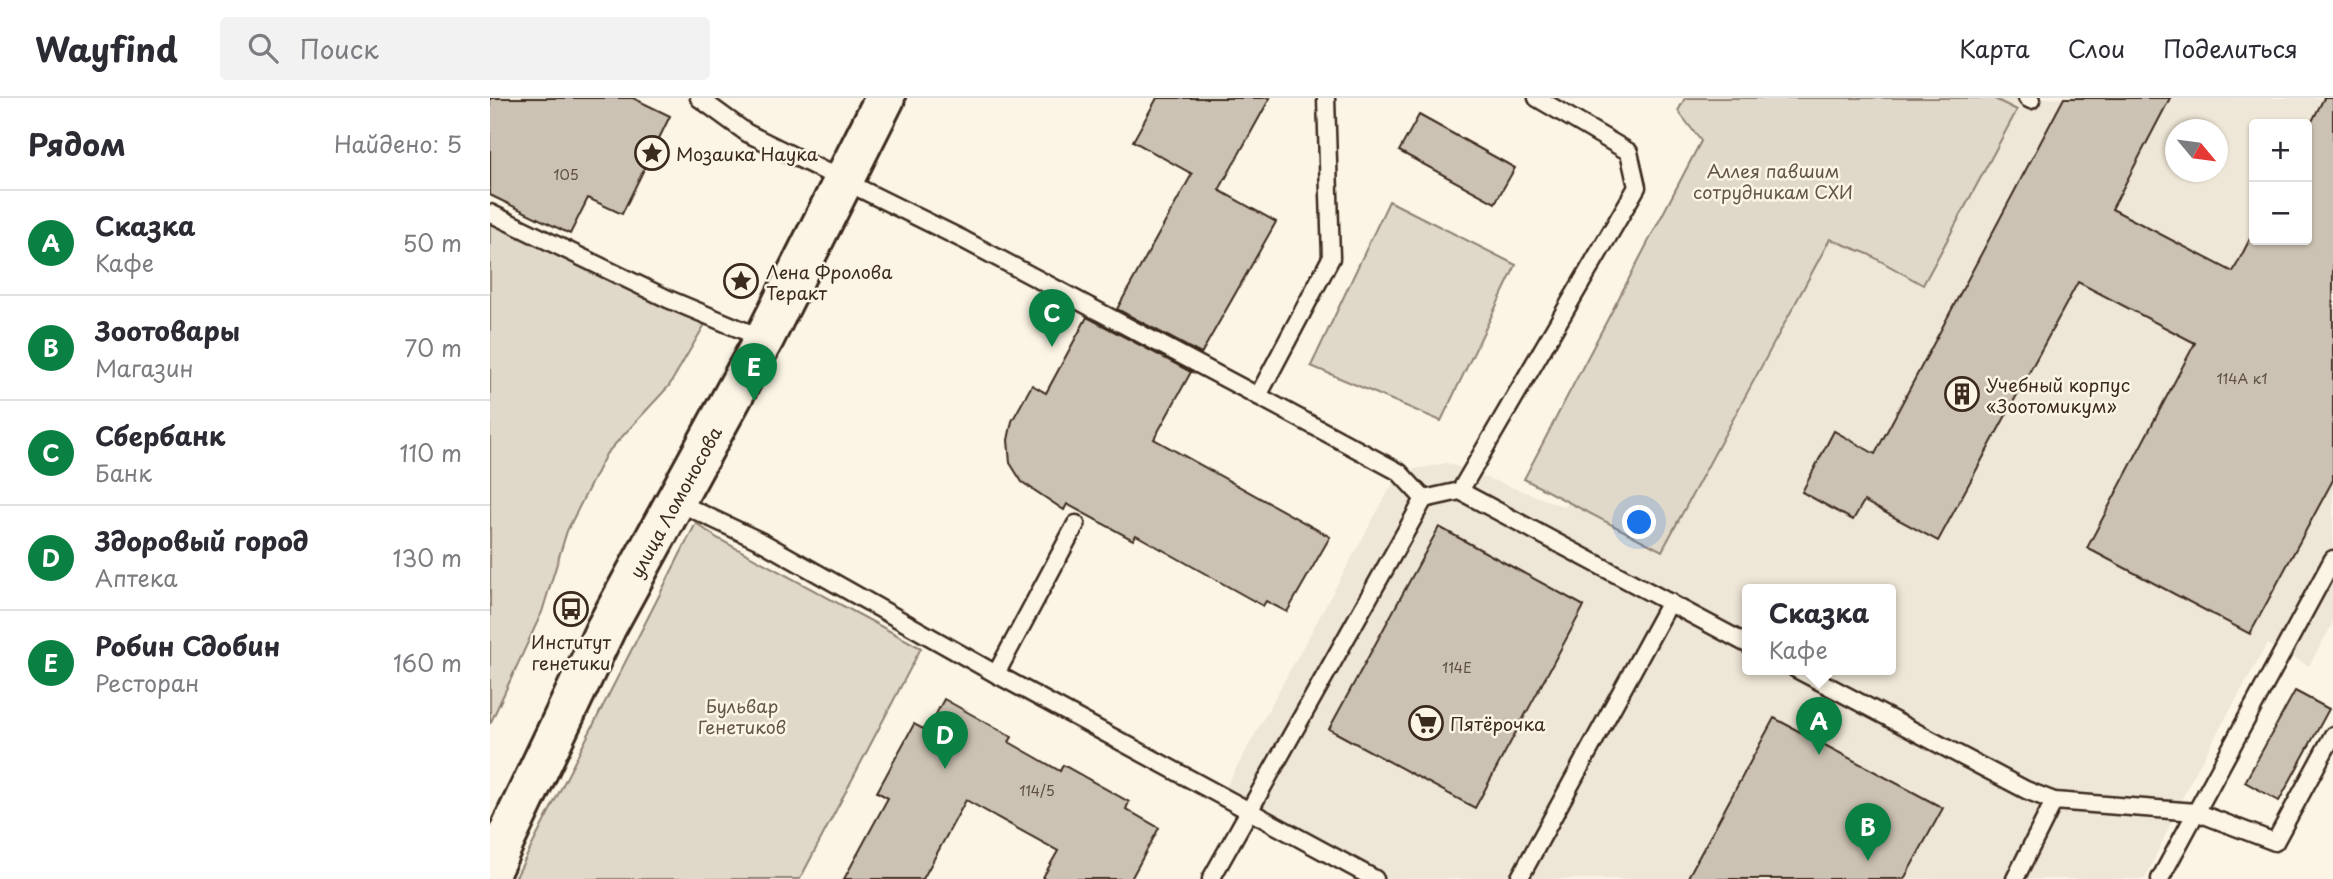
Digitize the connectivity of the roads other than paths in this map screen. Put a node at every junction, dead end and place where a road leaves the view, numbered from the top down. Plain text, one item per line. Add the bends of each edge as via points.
1 (699, 98) edge
2 (885, 98) edge
3 (1326, 98) edge
4 (1537, 98) edge
5 (845, 181) junction
6 (490, 213) edge
7 (764, 339) junction
8 (1258, 396) junction
9 (1460, 491) junction
10 (1424, 499) junction
11 (675, 501) junction
12 (1076, 524) dead end
13 (2333, 559) edge
14 (1670, 602) junction
15 (1742, 641) edge
16 (996, 674) junction
17 (1807, 675) edge
18 (2333, 735) edge
19 (2054, 801) junction
20 (1250, 813) junction
21 (2196, 813) junction
22 (490, 872) edge
23 (1211, 879) edge
24 (1376, 879) edge
25 (1519, 879) edge
26 (2015, 879) edge
27 (2160, 879) edge

1 - 5 lane via 747,133
2 - 5 main road, улица Ломоносова
3 - 8 lane via 1331,258
4 - 9 lane via 1629,152 1637,187
5 - 7 main road, улица Ломоносова
5 - 8 lane
6 - 7 lane via 668,299
7 - 11 main road, улица Ломоносова
8 - 10 lane via 1398,472
9 - 10 lane
9 - 14 lane
10 - 20 lane
11 - 16 lane via 762,542
11 - 22 main road, улица Ломоносова via 606,628
12 - 16 lane
13 - 21 lane
14 - 15 lane
14 - 25 lane
16 - 20 lane
17 - 19 lane
18 - 21 lane via 2276,842
19 - 21 lane
19 - 26 lane
20 - 23 lane
20 - 24 lane
21 - 27 lane

